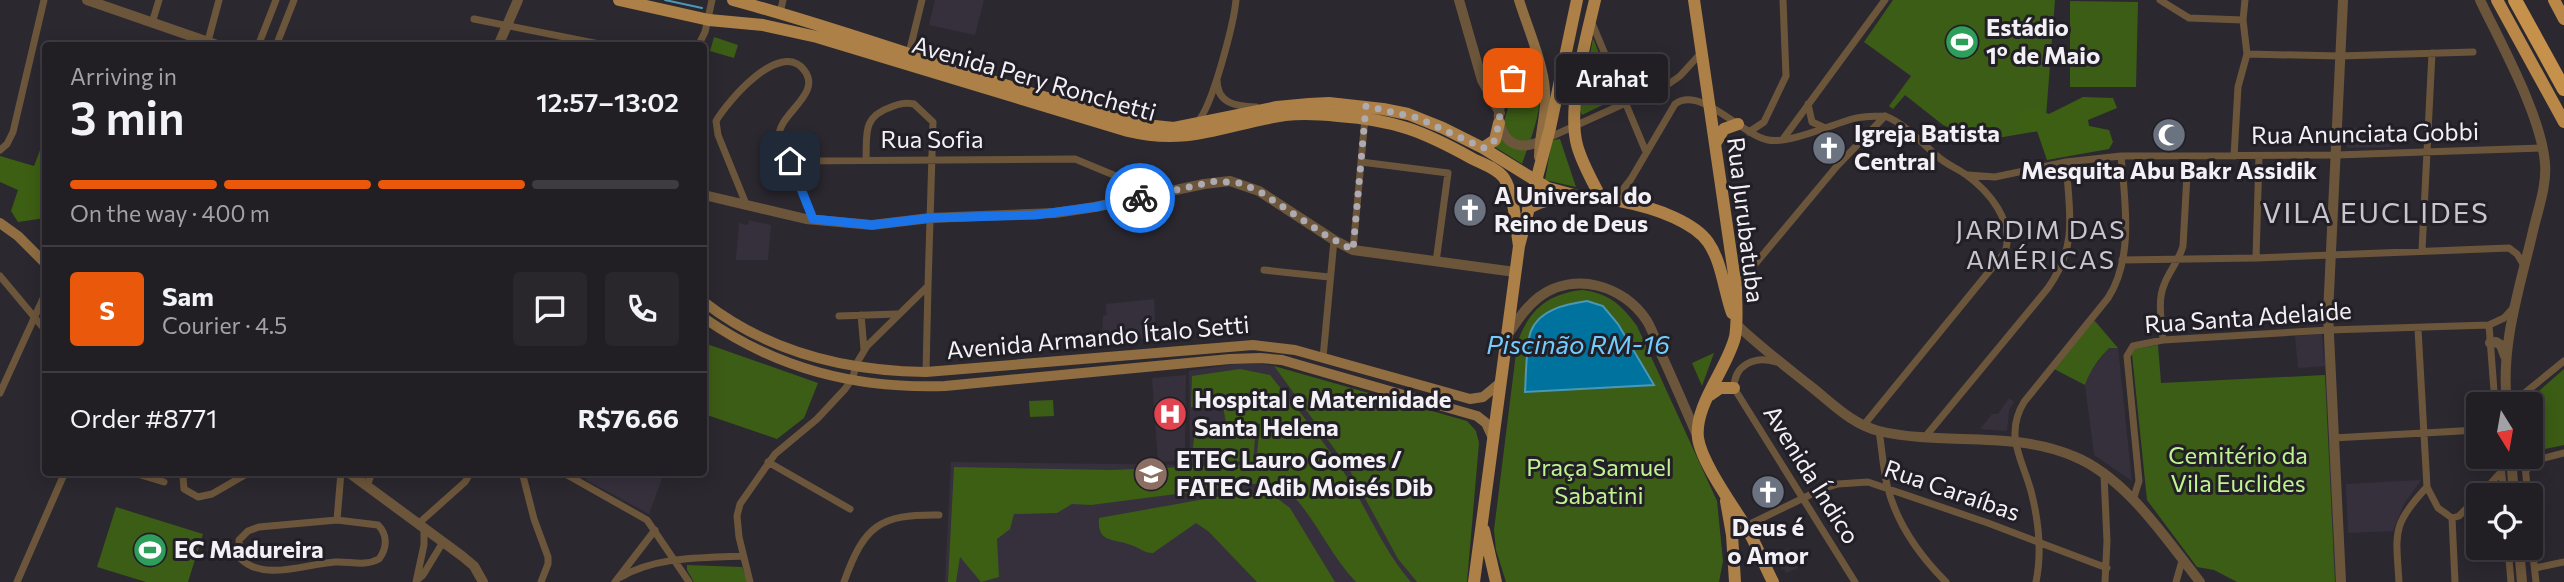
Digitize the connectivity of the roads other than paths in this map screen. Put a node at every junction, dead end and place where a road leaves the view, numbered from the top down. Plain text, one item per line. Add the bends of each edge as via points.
1 (44, 0) edge
2 (159, 0) edge
3 (219, 0) edge
4 (276, 0) edge
5 (294, 0) edge
6 (518, 0) edge
7 (620, 0) edge
8 (712, 0) edge
9 (733, 0) edge
10 (922, 0) edge
11 (1236, 0) edge
12 (1459, 0) edge
13 (1519, 0) edge
14 (1577, 0) edge
15 (1595, 0) edge
16 (1694, 0) edge
17 (1783, 0) edge
18 (2160, 0) edge
19 (2245, 0) edge
20 (2343, 0) edge
21 (2480, 0) edge
22 (2497, 0) edge
23 (2515, 0) edge
24 (2525, 0) edge
25 (2554, 0) edge
26 (94, 1) edge
27 (1881, 1) edge
28 (782, 6) edge
29 (474, 19) dead end
30 (1591, 19) junction
31 (2564, 19) edge
32 (709, 20) junction
33 (2243, 20) junction
34 (152, 23) junction
35 (508, 26) junction
36 (208, 41) joint
37 (260, 42) edge
38 (278, 42) edge
39 (500, 42) edge
40 (589, 42) edge
41 (700, 42) edge
42 (1534, 50) junction
43 (1701, 52) junction
44 (2473, 52) dead end
45 (2432, 53) junction
46 (2247, 54) junction
47 (2339, 56) junction
48 (907, 59) junction
49 (2564, 70) edge
50 (1218, 71) junction
51 (1707, 85) junction
52 (2564, 89) edge
53 (1695, 102) junction
54 (1626, 103) junction
55 (1808, 104) junction
56 (1710, 106) junction
57 (1277, 107) junction
58 (1365, 112) junction
59 (1885, 116) junction
60 (1499, 118) junction
61 (1764, 122) junction
62 (2564, 122) edge
63 (1738, 124) junction
64 (1194, 125) junction
65 (1574, 125) junction
66 (1823, 128) junction
67 (1749, 132) junction
68 (1764, 139) junction
69 (1783, 139) junction
70 (1543, 140) junction
71 (1715, 144) junction
72 (1483, 148) junction
73 (2542, 148) junction
74 (0, 150) edge
75 (1646, 152) junction
76 (2427, 153) junction
77 (2336, 155) junction
78 (2121, 156) junction
79 (2234, 156) junction
80 (2259, 156) junction
81 (2188, 157) junction
82 (932, 159) junction
83 (866, 160) junction
84 (790, 161) junction
85 (1361, 162) junction
86 (2066, 162) junction
87 (1965, 174) junction
88 (1983, 177) junction
89 (1536, 181) junction
90 (1980, 188) junction
91 (1164, 192) junction
92 (707, 196) edge
93 (1586, 198) junction
94 (1607, 200) junction
95 (746, 204) junction
96 (1528, 209) junction
97 (930, 218) junction
98 (813, 219) junction
99 (0, 223) edge
100 (1334, 240) junction
101 (1519, 246) junction
102 (1353, 250) junction
103 (2423, 250) junction
104 (2331, 255) junction
105 (2256, 258) junction
106 (2179, 259) junction
107 (42, 260) edge
108 (2122, 260) junction
109 (1436, 262) junction
110 (2525, 267) junction
111 (1264, 270) dead end
112 (1515, 272) junction
113 (0, 276) edge
114 (1329, 276) junction
115 (928, 286) junction
116 (1736, 288) junction
117 (42, 300) edge
118 (707, 304) edge
119 (2516, 305) junction
120 (897, 314) junction
121 (861, 315) junction
122 (839, 316) dead end
123 (34, 317) junction
124 (707, 320) edge
125 (1736, 324) junction
126 (2489, 324) junction
127 (42, 326) edge
128 (2418, 329) junction
129 (2329, 330) junction
130 (1506, 338) junction
131 (2163, 340) junction
132 (2490, 343) junction
133 (864, 349) junction
134 (1188, 351) junction
135 (1164, 353) junction
136 (1323, 358) junction
137 (2506, 359) junction
138 (2564, 361) edge
139 (783, 362) junction
140 (1777, 362) junction
141 (837, 363) junction
142 (1189, 363) junction
143 (1021, 365) junction
144 (1166, 365) junction
145 (856, 367) junction
146 (0, 369) edge
147 (956, 370) junction
148 (1366, 370) junction
149 (922, 372) junction
150 (1328, 373) junction
151 (8, 374) junction
152 (1021, 378) junction
153 (852, 379) junction
154 (866, 381) junction
155 (1410, 383) junction
156 (1500, 383) junction
157 (945, 386) junction
158 (1372, 386) junction
159 (1734, 388) junction
160 (2494, 392) edge
161 (2507, 392) edge
162 (2529, 392) edge
163 (0, 393) edge
164 (1710, 395) junction
165 (1863, 426) junction
166 (1879, 431) junction
167 (2466, 431) edge
168 (2423, 433) junction
169 (1926, 437) junction
170 (1493, 438) junction
171 (1698, 438) junction
172 (2333, 439) junction
173 (2014, 442) junction
174 (2564, 453) edge
175 (2543, 457) edge
176 (768, 462) junction
177 (2501, 469) edge
178 (2526, 471) edge
179 (2501, 472) junction
180 (2104, 475) junction
181 (63, 476) edge
182 (144, 476) edge
183 (183, 476) edge
184 (243, 476) edge
185 (341, 476) edge
186 (353, 476) edge
187 (371, 476) edge
188 (468, 476) edge
189 (523, 476) edge
190 (569, 476) edge
191 (164, 482) dead end
192 (2491, 483) edge
193 (2501, 483) edge
194 (2527, 483) edge
195 (367, 486) junction
196 (1887, 487) junction
197 (2427, 487) junction
198 (1724, 494) junction
199 (1803, 497) junction
200 (2133, 500) junction
201 (850, 509) dead end
202 (2466, 509) edge
203 (939, 515) dead end
204 (1484, 516) junction
205 (2452, 518) junction
206 (337, 520) junction
207 (421, 526) junction
208 (1746, 526) junction
209 (655, 530) junction
210 (443, 542) junction
211 (2040, 543) junction
212 (743, 556) junction
213 (2509, 560) edge
214 (2520, 560) edge
215 (2534, 560) edge
216 (674, 561) junction
217 (2182, 561) junction
218 (2564, 562) edge
219 (2107, 568) junction
220 (2535, 568) junction
221 (267, 572) junction
222 (618, 579) edge
223 (416, 581) edge
224 (17, 582) edge
225 (258, 582) edge
226 (483, 582) edge
227 (541, 582) edge
228 (689, 582) edge
229 (750, 582) edge
230 (844, 582) edge
231 (1474, 582) edge
232 (1496, 582) edge
233 (1735, 582) edge
234 (1773, 582) edge
235 (1855, 582) edge
236 (1946, 582) edge
237 (2036, 582) edge
238 (2105, 582) edge
239 (2176, 582) edge
240 (2200, 582) edge
241 (2341, 582) edge
242 (2399, 582) edge
243 (2455, 582) edge
244 (2511, 582) edge
245 (2522, 582) edge
246 (2536, 582) edge

1 - 74 street via 13,132
2 - 34 street
3 - 36 street
4 - 37 street
5 - 38 street
6 - 35 street
7 - 32 main road, Avenida Pery Ronchetti
8 - 32 street
9 - 28 main road, Avenida Pery Ronchetti
10 - 48 street
11 - 50 street
12 - 60 street via 1482,80
13 - 42 main road
14 - 70 main road
15 - 30 main road
16 - 43 main road, Rua Jurubatuba
17 - 61 street via 1786,76
18 - 33 street via 2189,18
19 - 33 street
20 - 47 street
21 - 73 street via 2516,75
22 - 62 highway
23 - 52 highway
24 - 49 highway
25 - 31 highway
26 - 34 street
27 - 55 street
28 - 48 main road, Avenida Pery Ronchetti
29 - 35 street
30 - 54 street
30 - 65 main road via 1574,99
32 - 41 street
32 - 48 main road, Avenida Pery Ronchetti via 792,30
33 - 46 street
34 - 36 street
35 - 39 street
35 - 40 street
42 - 60 street via 1510,82
42 - 70 main road via 1546,92
43 - 51 main road, Rua Jurubatuba
43 - 54 street via 1673,81
44 - 45 street
45 - 47 street
45 - 76 street
46 - 47 street
46 - 79 street via 2238,87
47 - 77 street
48 - 58 main road, Avenida Pery Ronchetti via 1158,137 1193,136 1297,114
48 - 64 main road, Avenida Pery Ronchetti via 1126,121 1156,127
50 - 57 street via 1217,88 1224,100 1240,106
50 - 64 street via 1204,115
51 - 53 street
51 - 56 main road, Rua Jurubatuba
53 - 56 street
53 - 75 street via 1675,104
54 - 65 street
54 - 75 street
55 - 66 street via 1812,121
55 - 69 street
56 - 63 street
56 - 71 main road, Rua Jurubatuba
57 - 58 main road, Avenida Pery Ronchetti via 1329,103
57 - 64 main road, Avenida Pery Ronchetti
58 - 72 main road via 1418,118
58 - 85 street
58 - 101 main road, Avenida Pery Ronchetti via 1431,137 1498,173 1507,184
59 - 66 street via 1866,116
59 - 87 street
59 - 116 street via 1837,166
60 - 70 street via 1513,144 1527,146
60 - 72 main road via 1495,140
61 - 67 street
61 - 68 street
63 - 67 street
63 - 71 main road via 1724,129
65 - 70 street
65 - 94 main road via 1581,156
66 - 69 street
67 - 68 street
68 - 69 street
70 - 89 main road
71 - 116 main road, Rua Jurubatuba
72 - 89 main road
73 - 76 street, Rua Anunciata Gobbi
73 - 110 street via 2544,188
75 - 94 street via 1631,178
76 - 77 street, Rua Anunciata Gobbi
76 - 103 street
77 - 80 street, Rua Anunciata Gobbi
77 - 104 street
78 - 81 street, Rua Anunciata Gobbi
78 - 86 street, Rua Anunciata Gobbi
78 - 108 street
79 - 80 street, Rua Anunciata Gobbi
79 - 81 street, Rua Anunciata Gobbi
80 - 105 street
81 - 106 street
82 - 83 street, Rua Sofia
82 - 83 street via 933,121 908,103 872,118
82 - 91 street, Rua Sofia via 1075,159
82 - 97 street
83 - 84 street, Rua Sofia
84 - 95 street via 779,132 804,96 808,79 799,65 782,62 746,85 716,121
84 - 98 street
85 - 102 street
85 - 109 street via 1448,173
86 - 88 street, Rua Anunciata Gobbi
86 - 169 street via 2070,235 2064,263
87 - 88 street, Rua Anunciata Gobbi
87 - 90 street
88 - 90 street
89 - 93 main road
89 - 96 main road
90 - 165 street via 2006,223 2005,252
91 - 97 street via 1055,213
91 - 100 street via 1224,181 1247,185
92 - 95 street
93 - 94 main road
93 - 96 main road via 1550,200
94 - 125 main road via 1654,210 1699,232 1713,251
95 - 98 street
96 - 101 main road
97 - 98 street via 872,225
97 - 115 street
99 - 107 main road
100 - 102 street
100 - 114 street
101 - 112 main road
102 - 109 street
103 - 104 street
103 - 110 street via 2509,248
104 - 105 street
104 - 129 street
105 - 106 street
106 - 108 street
106 - 131 street via 2162,290
108 - 173 street via 2108,298 2019,410
109 - 112 street
110 - 119 street
111 - 114 street
112 - 130 main road
113 - 123 street
114 - 136 street
115 - 120 street
115 - 149 street
116 - 125 main road, Rua Jurubatuba
117 - 123 street
118 - 141 main road, Avenida Armando Ítalo Setti via 749,333 801,355
119 - 126 street via 2504,318
119 - 137 street
120 - 121 street
120 - 133 street
121 - 122 street
121 - 133 street
123 - 127 street
123 - 151 street
124 - 139 main road
125 - 140 street
125 - 164 main road, Rua Jurubatuba
126 - 128 street, Rua Santa Adelaide
126 - 132 street
128 - 129 street, Rua Santa Adelaide
128 - 168 street
129 - 131 street, Rua Santa Adelaide
129 - 172 street
130 - 156 main road
130 - 171 street via 1537,298 1554,289 1592,284 1613,291 1647,322
131 - 200 street, Rua Santa Adelaide via 2133,345 2127,356 2139,481
132 - 137 street via 2501,345
132 - 160 street
133 - 145 street
134 - 135 main road, Avenida Armando Ítalo Setti
134 - 136 main road, Avenida Armando Ítalo Setti via 1267,345
134 - 142 main road
135 - 143 main road, Avenida Armando Ítalo Setti
135 - 144 main road
136 - 148 main road, Avenida Armando Ítalo Setti
137 - 161 street
138 - 162 street
139 - 141 main road via 792,356 828,366
139 - 153 main road
140 - 159 street via 1764,358 1740,368
140 - 165 street
141 - 145 main road, Avenida Armando Ítalo Setti
142 - 144 main road
142 - 150 main road via 1260,358
143 - 147 main road, Avenida Armando Ítalo Setti
143 - 152 main road
144 - 152 main road
145 - 149 main road, Avenida Armando Ítalo Setti
145 - 153 street
146 - 151 street
147 - 149 main road, Avenida Armando Ítalo Setti
147 - 157 main road via 934,376
148 - 150 main road via 1362,377 1335,370
148 - 155 main road, Avenida Armando Ítalo Setti
149 - 154 main road via 917,381
150 - 158 main road
151 - 163 street
152 - 157 main road
153 - 154 main road
153 - 176 street via 832,404
154 - 157 main road
155 - 156 main road, Avenida Armando Ítalo Setti via 1473,399
155 - 158 main road via 1375,378
156 - 170 main road
158 - 170 main road via 1477,416
159 - 164 main road via 1720,388
159 - 199 street, Avenida Índico
164 - 171 main road, Rua Jurubatuba via 1701,412
165 - 166 street
166 - 169 street
166 - 196 street
167 - 168 street
168 - 172 street
168 - 197 street
169 - 173 street
170 - 204 main road
171 - 198 main road
172 - 241 street
173 - 180 street via 2076,456
173 - 211 street via 2032,495
174 - 175 street
176 - 201 street
176 - 212 street via 740,504 737,516
177 - 179 street
178 - 194 street
179 - 192 street
179 - 193 street
180 - 200 street
180 - 219 street
181 - 224 street
182 - 191 street
183 - 184 street via 184,489 198,497
185 - 206 street
186 - 195 street
187 - 195 street
188 - 207 street
189 - 227 street via 548,557
190 - 209 street via 639,515
195 - 207 street
196 - 199 street, Rua Caraíbas via 1854,481
196 - 211 street, Rua Caraíbas
196 - 236 street via 1914,545
197 - 205 street via 2438,508
197 - 242 street via 2397,529
198 - 208 main road
198 - 233 main road
199 - 208 street, Rua Caraíbas
199 - 235 street, Avenida Índico
200 - 217 street
202 - 205 street
203 - 230 street via 916,514 881,523 860,544
204 - 231 main road
204 - 232 main road
205 - 243 street
206 - 221 street via 259,527 244,533 237,546 240,558 249,568
206 - 221 street via 378,526 386,542 379,559
207 - 210 street
207 - 223 street via 424,545
208 - 234 main road
209 - 216 street
209 - 222 street
210 - 223 street
210 - 226 street via 474,566
211 - 219 street, Rua Caraíbas
211 - 237 street
212 - 216 street
212 - 229 street
213 - 244 street
214 - 245 street
215 - 220 street
216 - 222 street via 640,568
216 - 228 street
217 - 239 street
217 - 240 street
218 - 220 street
219 - 238 street
220 - 246 street
221 - 225 street

